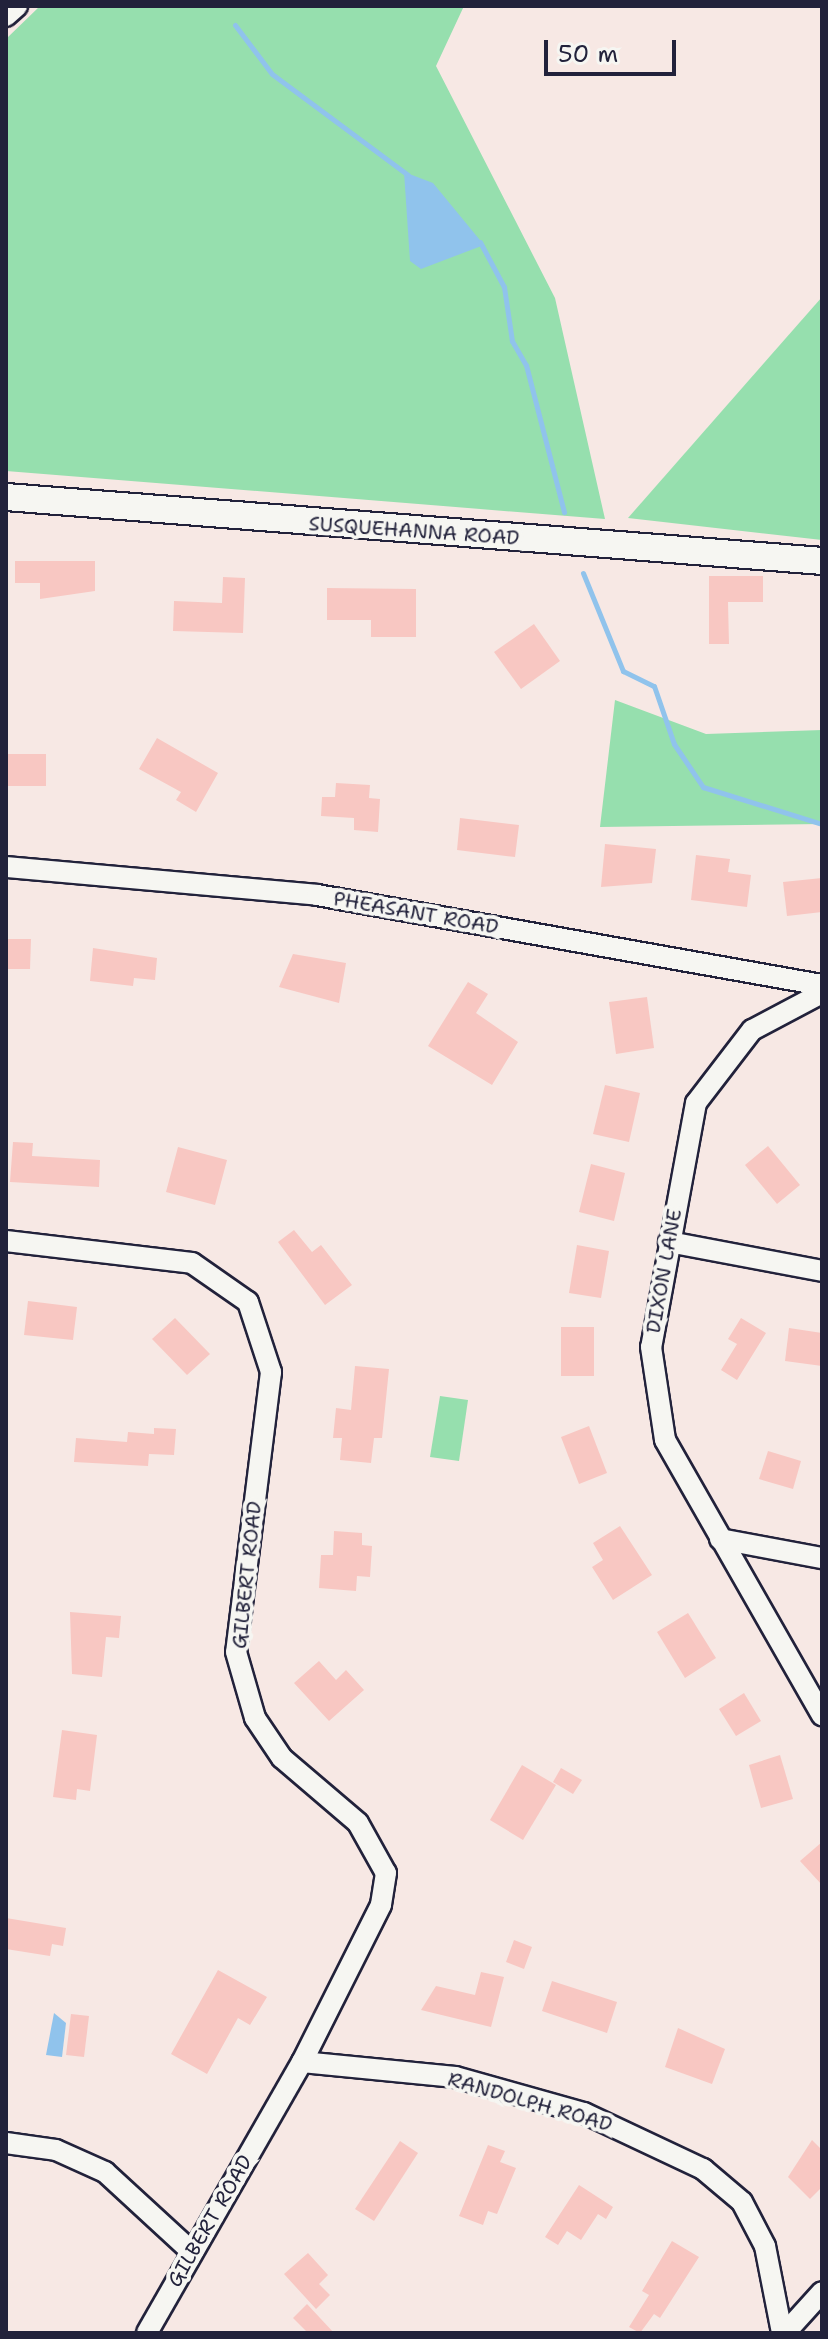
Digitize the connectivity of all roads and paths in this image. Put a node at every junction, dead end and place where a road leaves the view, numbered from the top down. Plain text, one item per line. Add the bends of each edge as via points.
1 (17, 6) edge
2 (6, 16) edge
3 (6, 497) edge
4 (822, 561) edge
5 (6, 867) edge
6 (822, 985) edge
7 (822, 993) edge
8 (6, 1241) edge
9 (669, 1242) junction
10 (822, 1271) edge
11 (720, 1539) junction
12 (822, 1558) edge
13 (822, 1715) edge
14 (302, 2062) junction
15 (6, 2143) edge
16 (192, 2252) junction
17 (822, 2292) edge
18 (147, 2333) edge
19 (784, 2333) edge

1 - 2 street
3 - 4 main road, SUSQUEHANNA ROAD
5 - 6 street, PHEASANT ROAD via 317,895
7 - 9 street, DIXON LANE via 752,1030 711,1076 696,1103
8 - 14 street, GILBERT ROAD via 192,1263 248,1302 268,1345 271,1372 236,1652 255,1718 282,1758 358,1823 386,1873 381,1905
9 - 10 street
9 - 11 street, DIXON LANE via 651,1347 665,1440
11 - 12 street
11 - 13 street, DIXON LANE
14 - 16 street, GILBERT ROAD
14 - 19 street, RANDOLPH ROAD via 455,2077 584,2113 703,2169 742,2202 765,2246
15 - 16 street via 56,2150 105,2172
16 - 18 street, GILBERT ROAD
17 - 19 street

